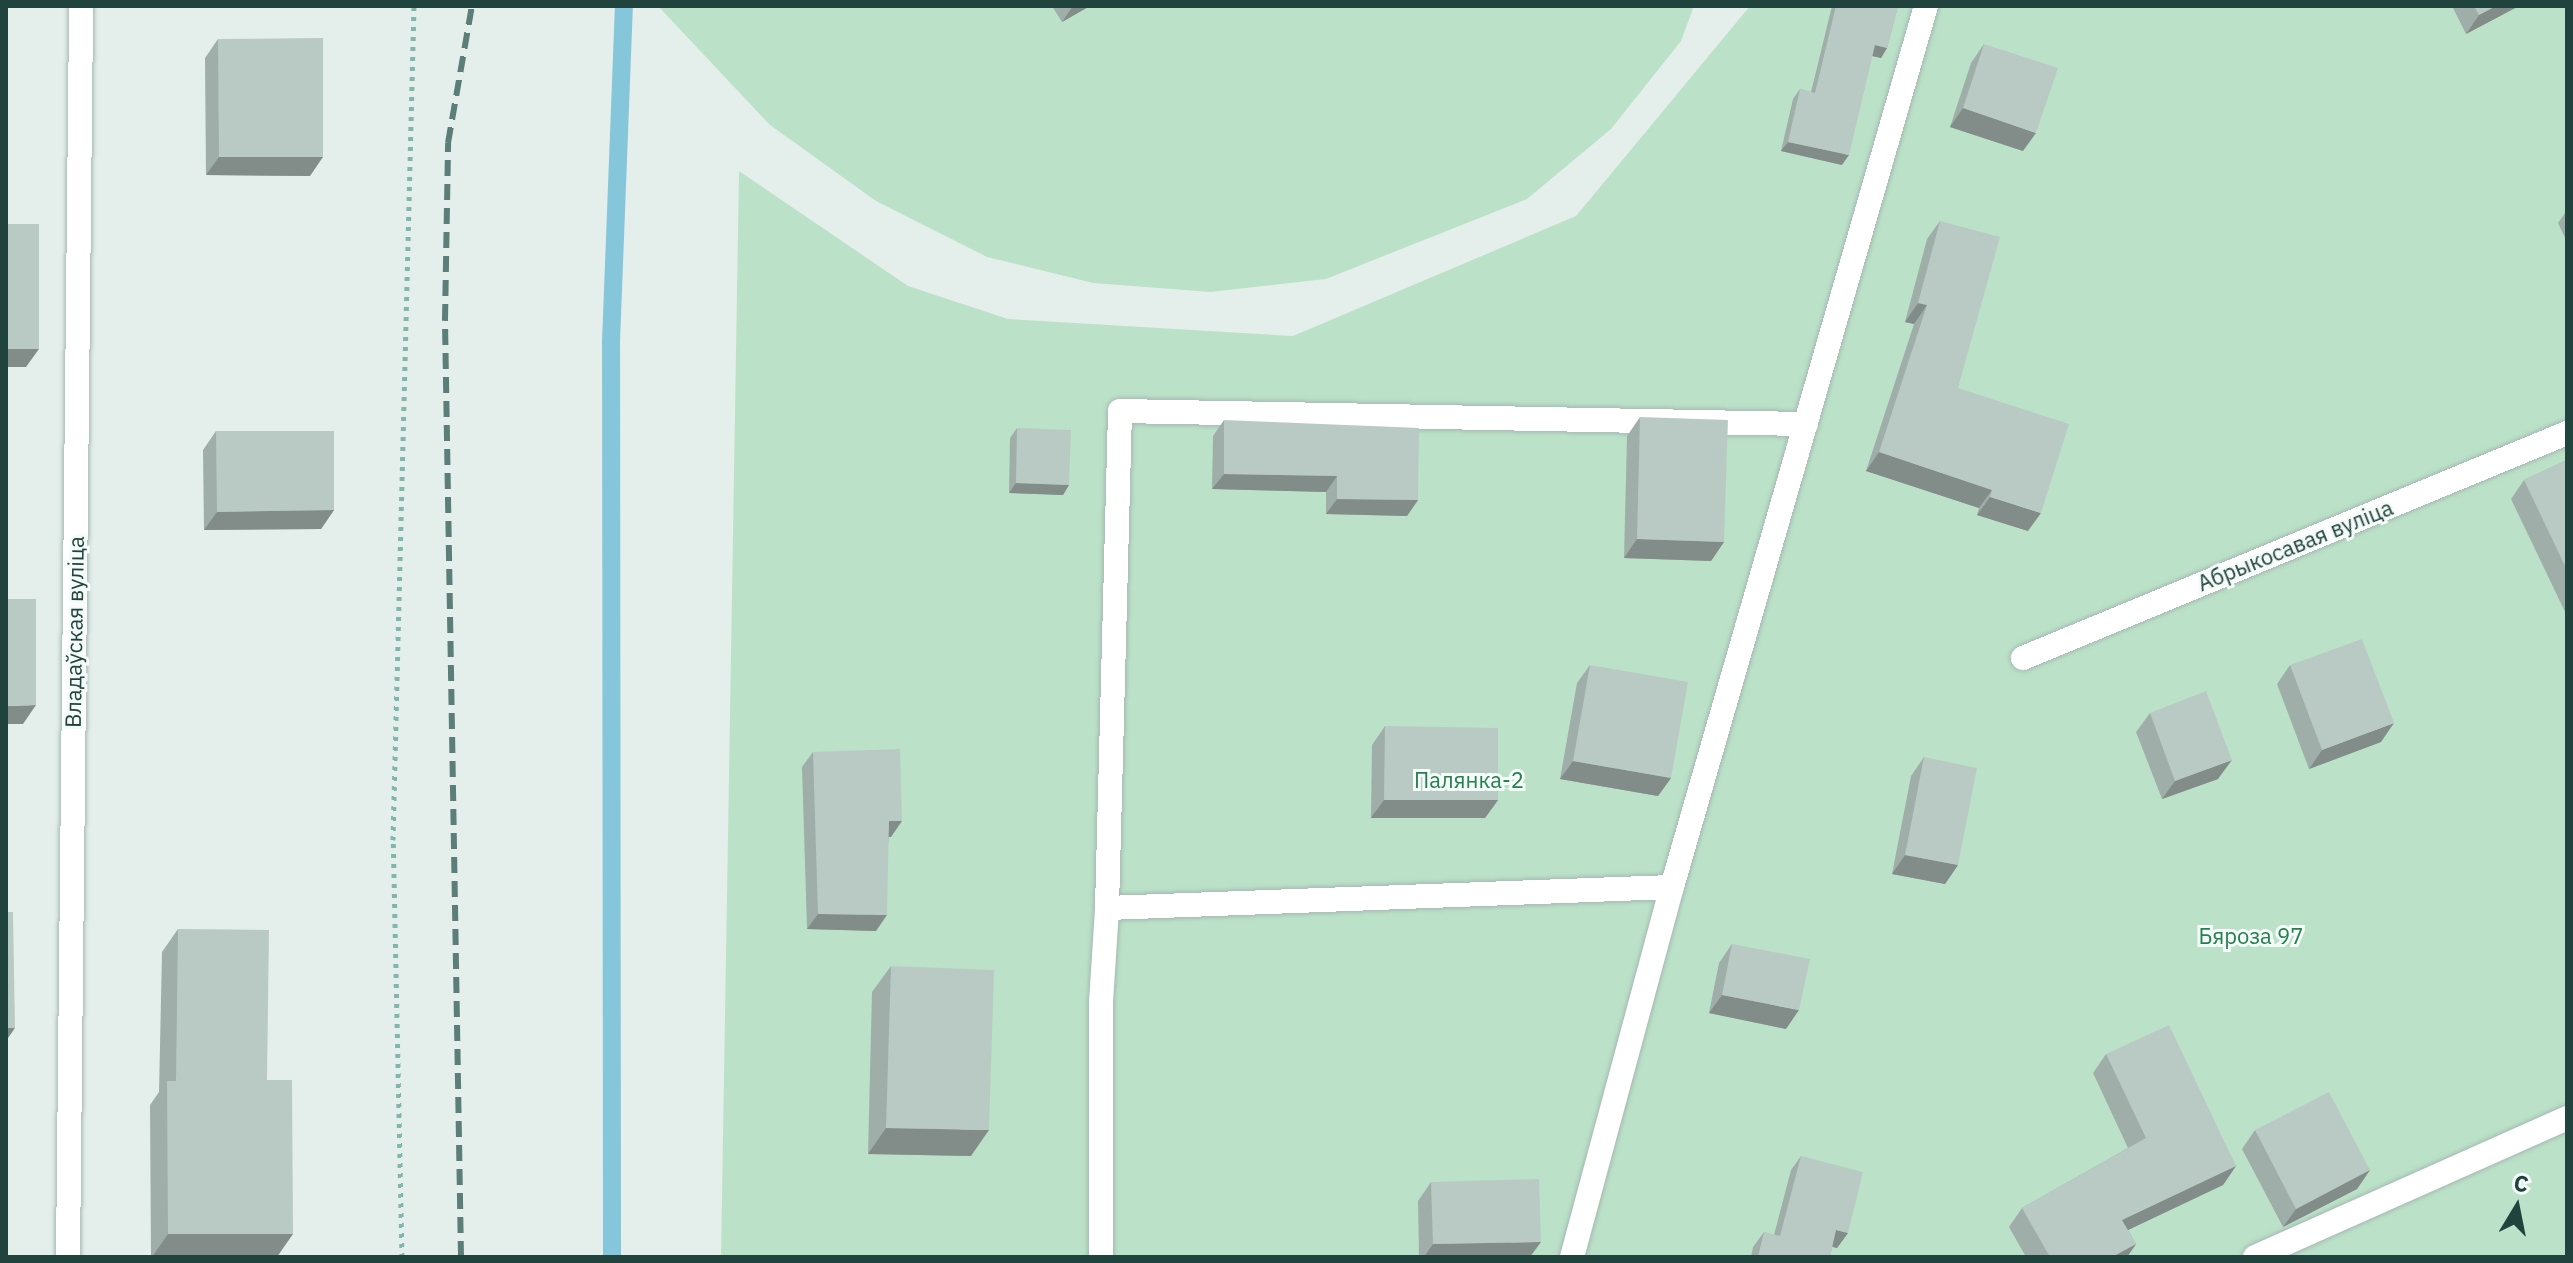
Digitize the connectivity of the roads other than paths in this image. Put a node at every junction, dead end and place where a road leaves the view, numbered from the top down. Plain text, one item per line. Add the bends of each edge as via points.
1 (81, 6) edge
2 (1926, 6) edge
3 (1806, 424) junction
4 (2567, 433) edge
5 (2023, 658) dead end
6 (1672, 887) junction
7 (1107, 908) junction
8 (2567, 1118) edge
9 (68, 1257) edge
10 (1101, 1257) edge
11 (1572, 1257) edge
12 (2255, 1257) edge

1 - 9 street, Владаўская вуліца
2 - 3 street
3 - 6 street
3 - 7 street via 1120,411
4 - 5 street, Абрыкосавая вуліца
6 - 7 street
6 - 11 street
7 - 10 street via 1101,1002
8 - 12 street

